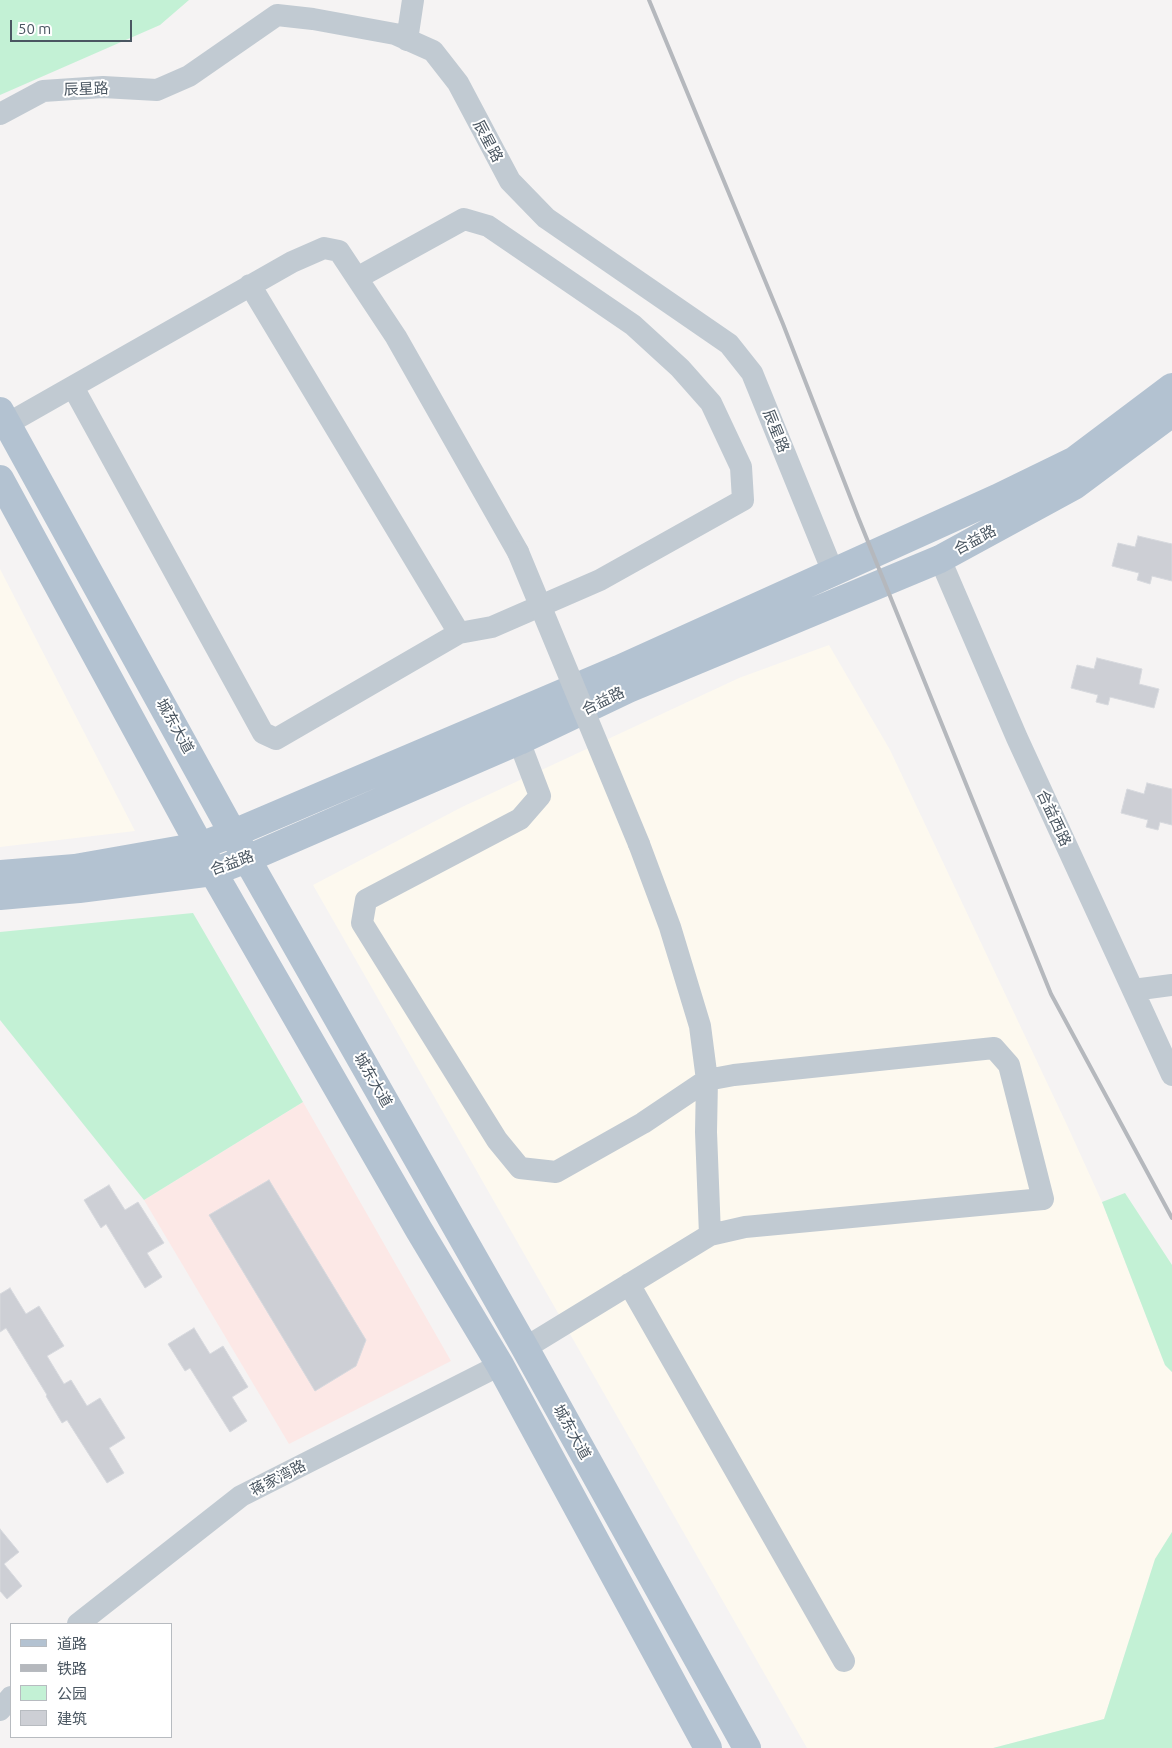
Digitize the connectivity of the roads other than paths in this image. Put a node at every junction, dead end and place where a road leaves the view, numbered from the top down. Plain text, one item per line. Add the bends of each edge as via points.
1 (413, 0) edge
2 (280, 7) edge
3 (408, 40) junction
4 (0, 114) edge
5 (357, 278) junction
6 (250, 286) junction
7 (73, 387) junction
8 (1172, 387) edge
9 (1172, 412) edge
10 (4, 417) edge
11 (0, 479) edge
12 (940, 559) junction
13 (833, 572) junction
14 (459, 633) junction
15 (519, 741) junction
16 (234, 833) junction
17 (200, 846) junction
18 (247, 859) junction
19 (213, 872) junction
20 (0, 874) edge
21 (0, 896) edge
22 (1172, 985) edge
23 (1133, 990) junction
24 (1172, 1075) edge
25 (707, 1080) junction
26 (710, 1235) junction
27 (629, 1284) junction
28 (525, 1348) junction
29 (500, 1365) junction
30 (79, 1623) edge
31 (844, 1661) dead end
32 (10, 1698) edge
33 (0, 1710) edge
34 (708, 1748) edge
35 (747, 1748) edge

1 - 3 street
2 - 3 street, 辰星路 via 313,19 395,34
2 - 4 street, 辰星路 via 189,76 158,90 103,87 43,91
3 - 13 street, 辰星路 via 432,51 458,83 510,181 546,218 729,344 752,373
5 - 6 street via 339,251 324,248
5 - 14 street via 464,219 488,226 634,325 680,368 711,403 742,467 743,500 600,580 492,627
5 - 25 street, bridge via 396,337 518,552 670,927 700,1026
6 - 7 street
6 - 14 street
7 - 10 street
7 - 14 street via 263,733 276,739
8 - 13 main road, 合益路 via 1075,460
9 - 12 main road, 合益路 via 1074,486
10 - 16 main road, 城东大道
11 - 17 main road, 城东大道
12 - 15 main road, 合益路 via 628,689
12 - 23 street, 合益西路 via 1017,738
13 - 16 main road, 合益路 via 619,669
15 - 18 main road, 合益路
15 - 25 street via 540,796 535,802 520,819 366,900 362,923 497,1140 520,1168 556,1172 643,1123
16 - 17 main road, 合益路
16 - 18 main road, 城东大道
17 - 19 main road, 城东大道
17 - 20 main road, 合益路 via 74,868
18 - 19 main road, 合益路
18 - 28 main road, 城东大道
19 - 21 main road, 合益路
19 - 29 main road, 城东大道
22 - 23 street
23 - 24 street, 合益西路
25 - 26 street
25 - 26 street via 994,1048 1009,1065 1043,1198 745,1227
26 - 27 street
27 - 28 street
27 - 31 street
28 - 35 main road, 城东大道
29 - 30 street, 蒋家湾路 via 241,1496
29 - 34 main road, 城东大道
32 - 33 street

